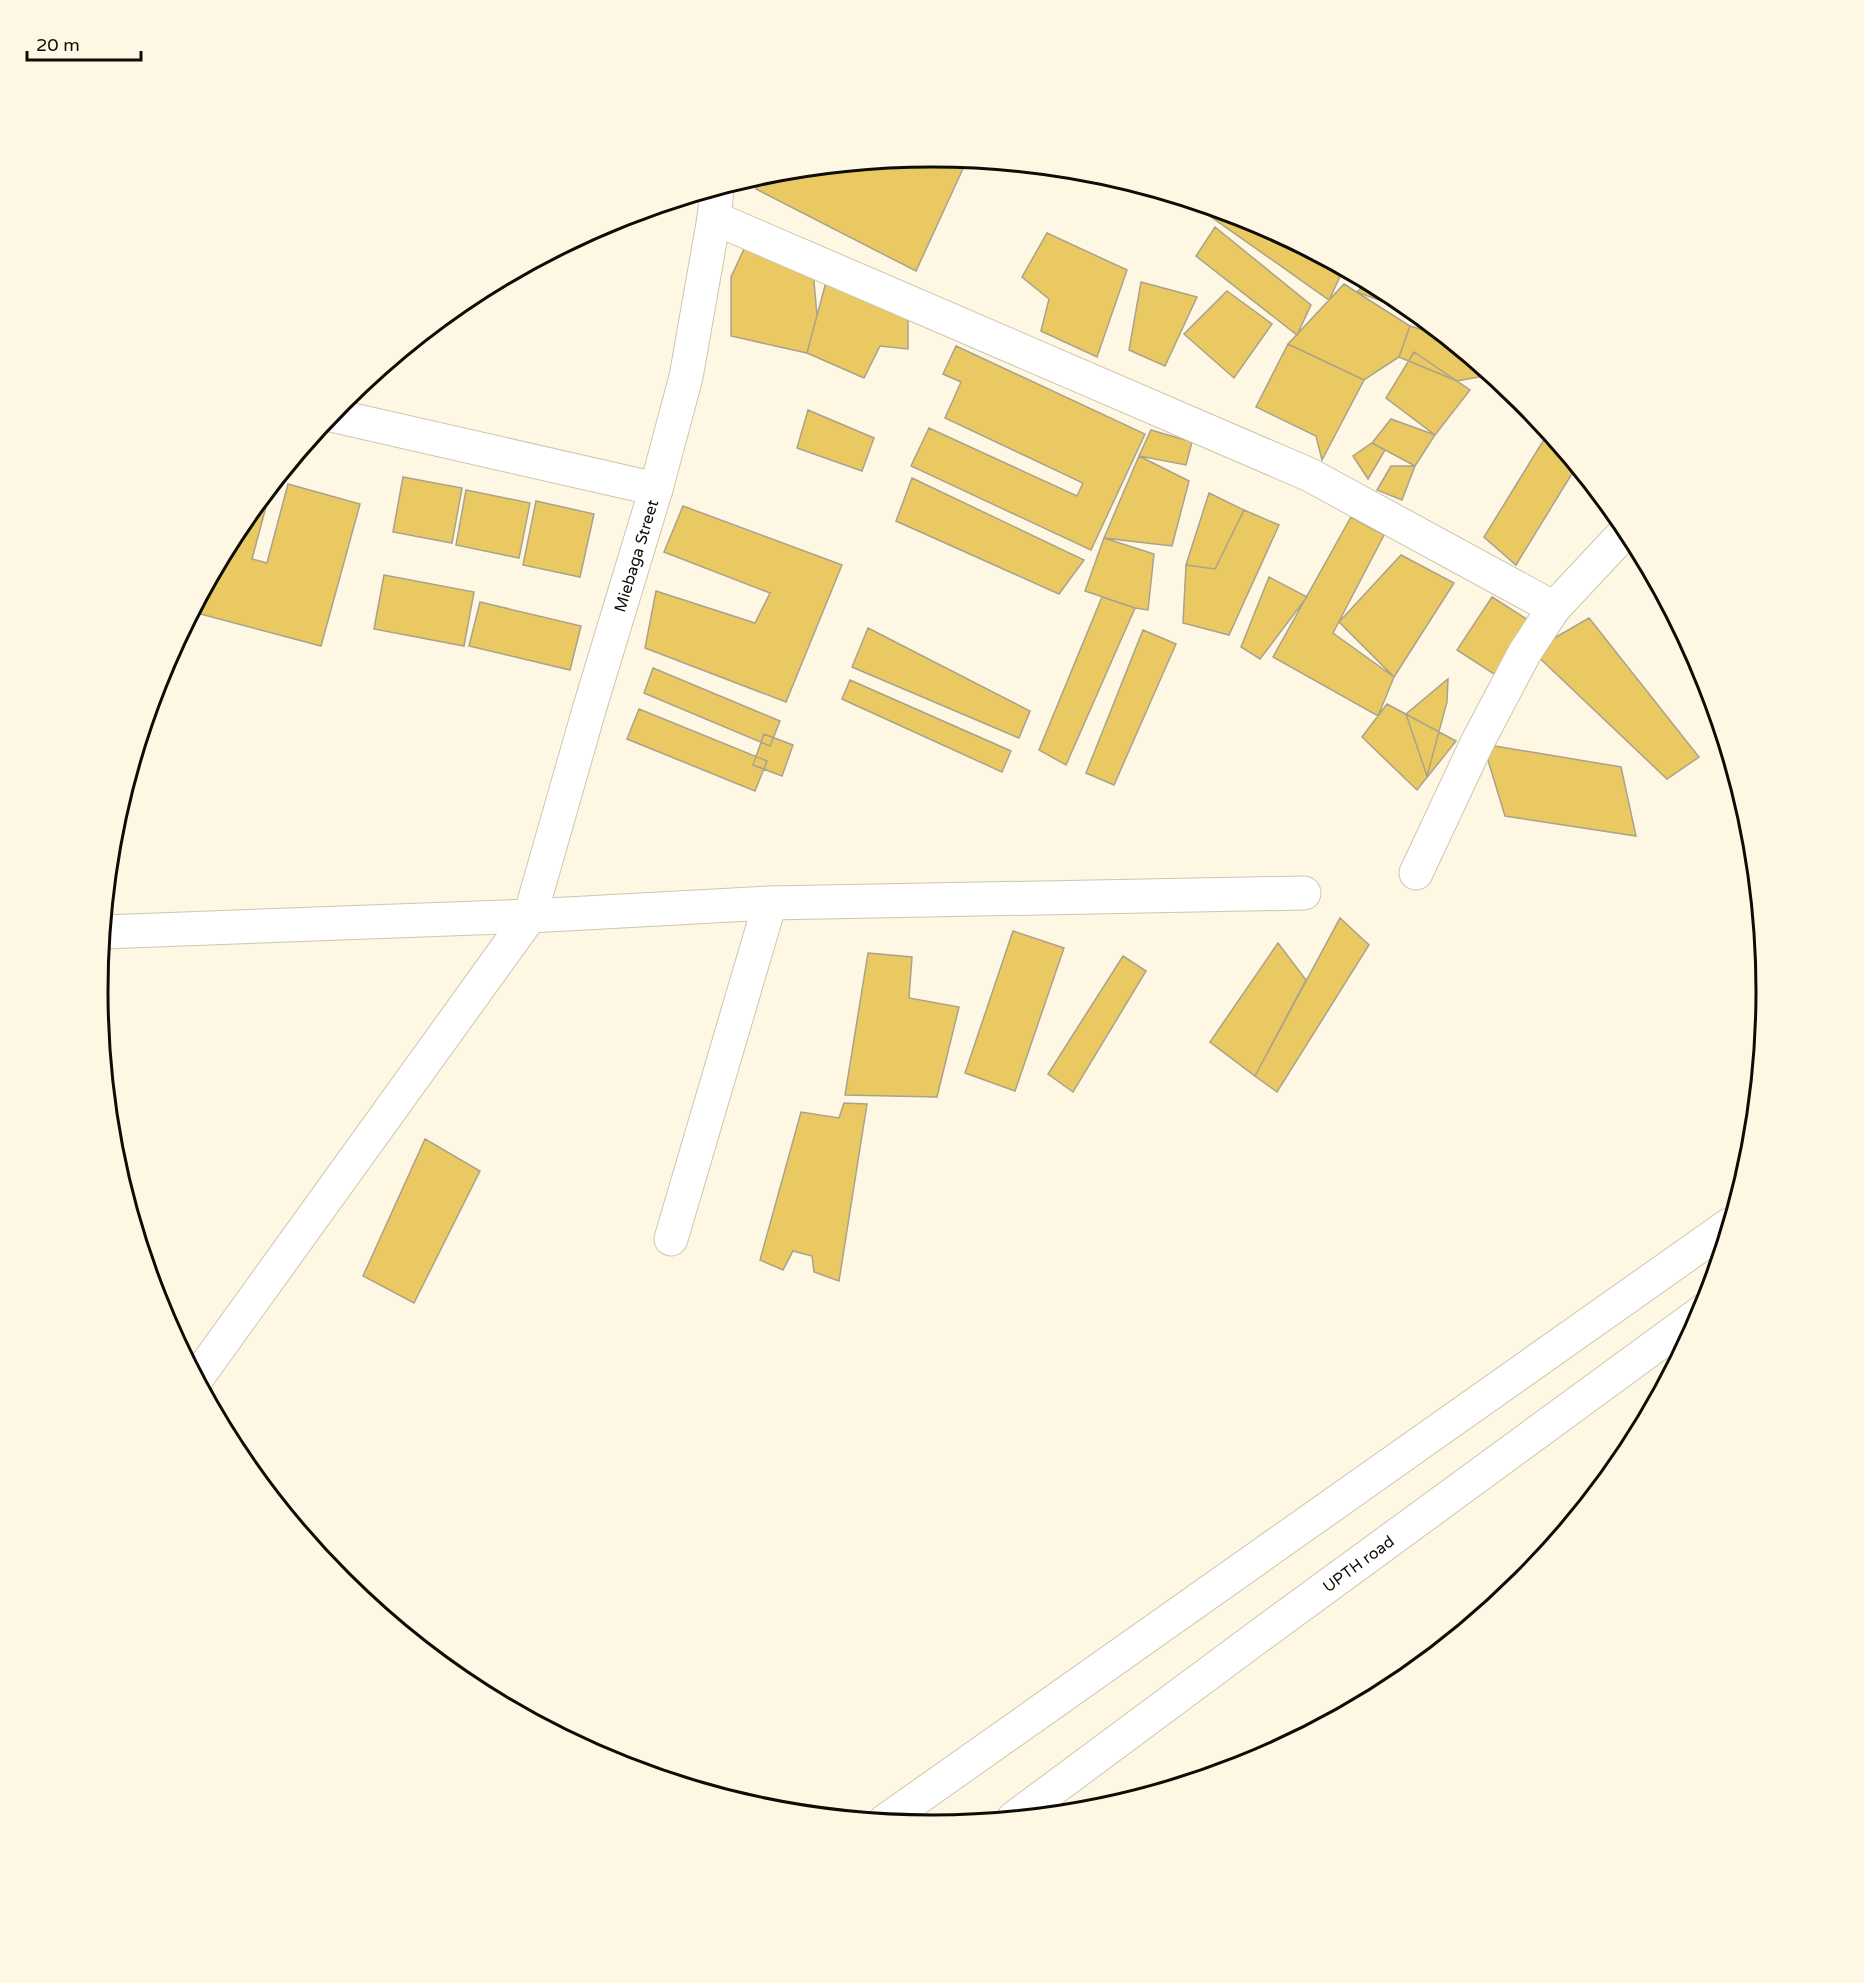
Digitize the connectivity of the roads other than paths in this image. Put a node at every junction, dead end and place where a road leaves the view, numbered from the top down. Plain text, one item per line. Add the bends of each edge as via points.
1 (716, 203) edge
2 (341, 417) edge
3 (656, 489) junction
4 (1620, 538) edge
5 (1554, 608) junction
6 (1416, 873) dead end
7 (1304, 893) dead end
8 (770, 903) junction
9 (530, 916) junction
10 (111, 932) edge
11 (1720, 1232) edge
12 (671, 1239) dead end
13 (1685, 1324) edge
14 (201, 1372) edge
15 (1025, 1810) edge
16 (894, 1815) edge

1 - 3 street, Miebaga Street via 686,377
1 - 5 street via 1310,475
2 - 3 street
3 - 9 street, Miebaga Street
4 - 5 street
5 - 6 street via 1525,652
7 - 8 street
8 - 9 street
8 - 12 street
9 - 10 street
9 - 14 street, Miebaga Street
11 - 16 street
13 - 15 street, UPTH road

